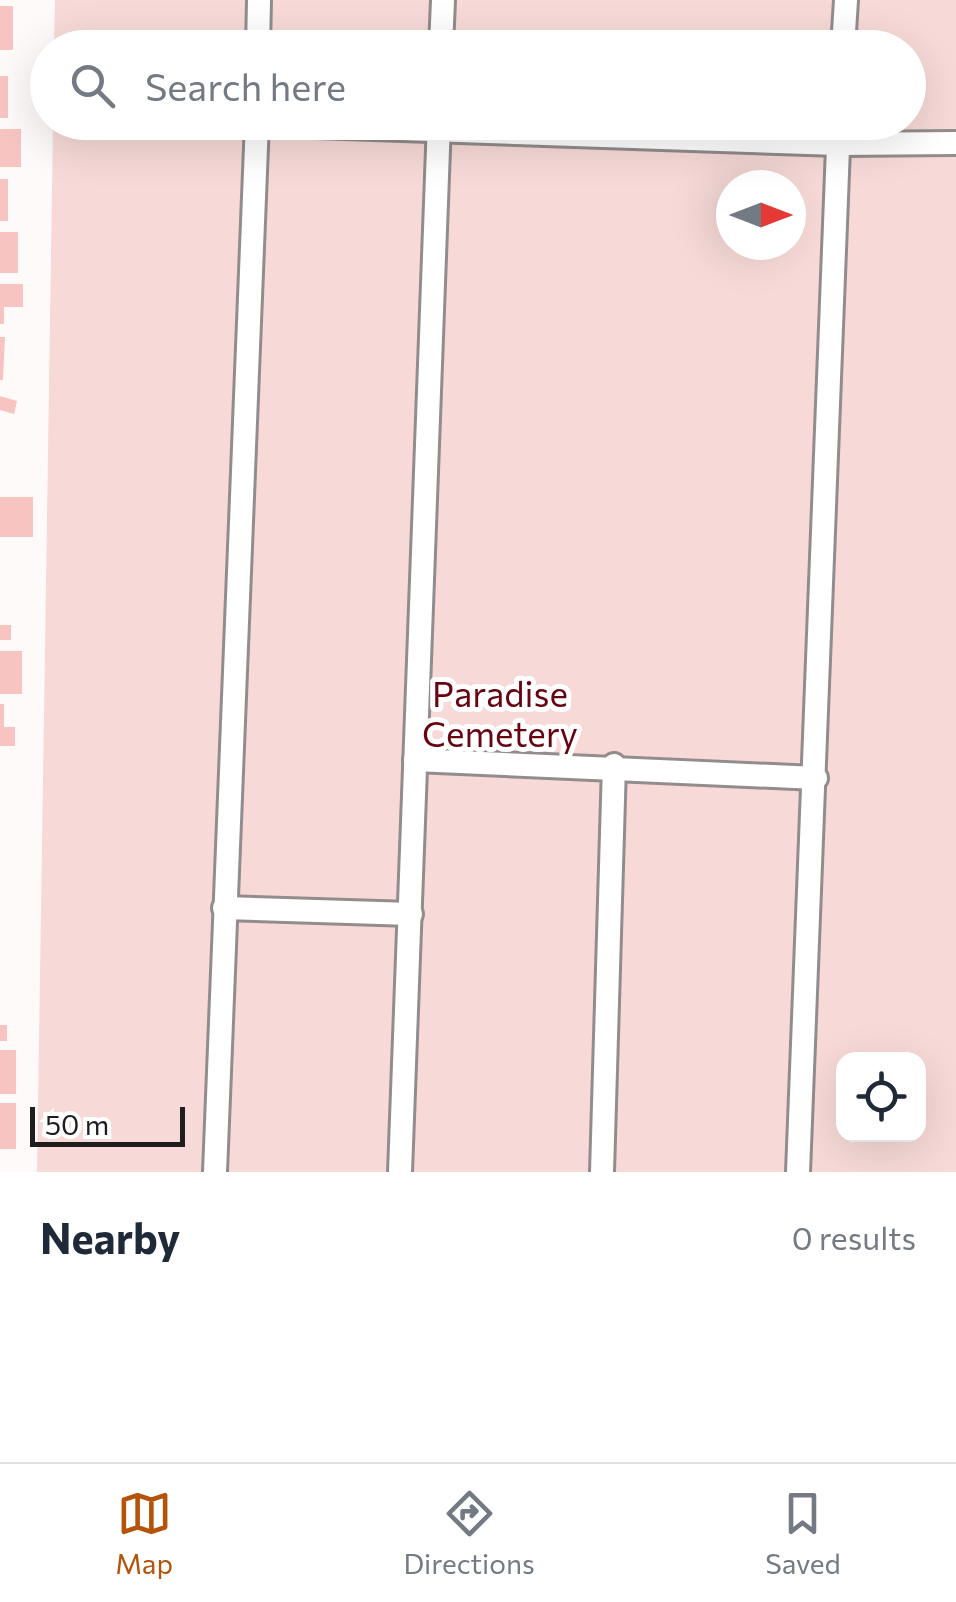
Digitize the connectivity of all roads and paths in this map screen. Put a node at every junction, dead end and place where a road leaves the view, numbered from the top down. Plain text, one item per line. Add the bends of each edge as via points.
1 (259, 0) edge
2 (443, 0) edge
3 (846, 0) edge
4 (258, 30) edge
5 (442, 30) edge
6 (844, 30) edge
7 (256, 140) edge
8 (438, 140) edge
9 (839, 140) edge
10 (921, 140) edge
11 (956, 143) edge
12 (415, 760) junction
13 (614, 765) junction
14 (816, 778) junction
15 (224, 908) junction
16 (411, 914) junction
17 (215, 1172) edge
18 (400, 1172) edge
19 (602, 1172) edge
20 (798, 1172) edge

1 - 4 lane
2 - 5 lane
3 - 6 lane
7 - 15 lane
8 - 12 lane
9 - 14 lane
10 - 11 lane
12 - 13 lane
12 - 16 lane
13 - 14 lane
13 - 19 lane
14 - 20 lane
15 - 16 lane
15 - 17 lane
16 - 18 lane

